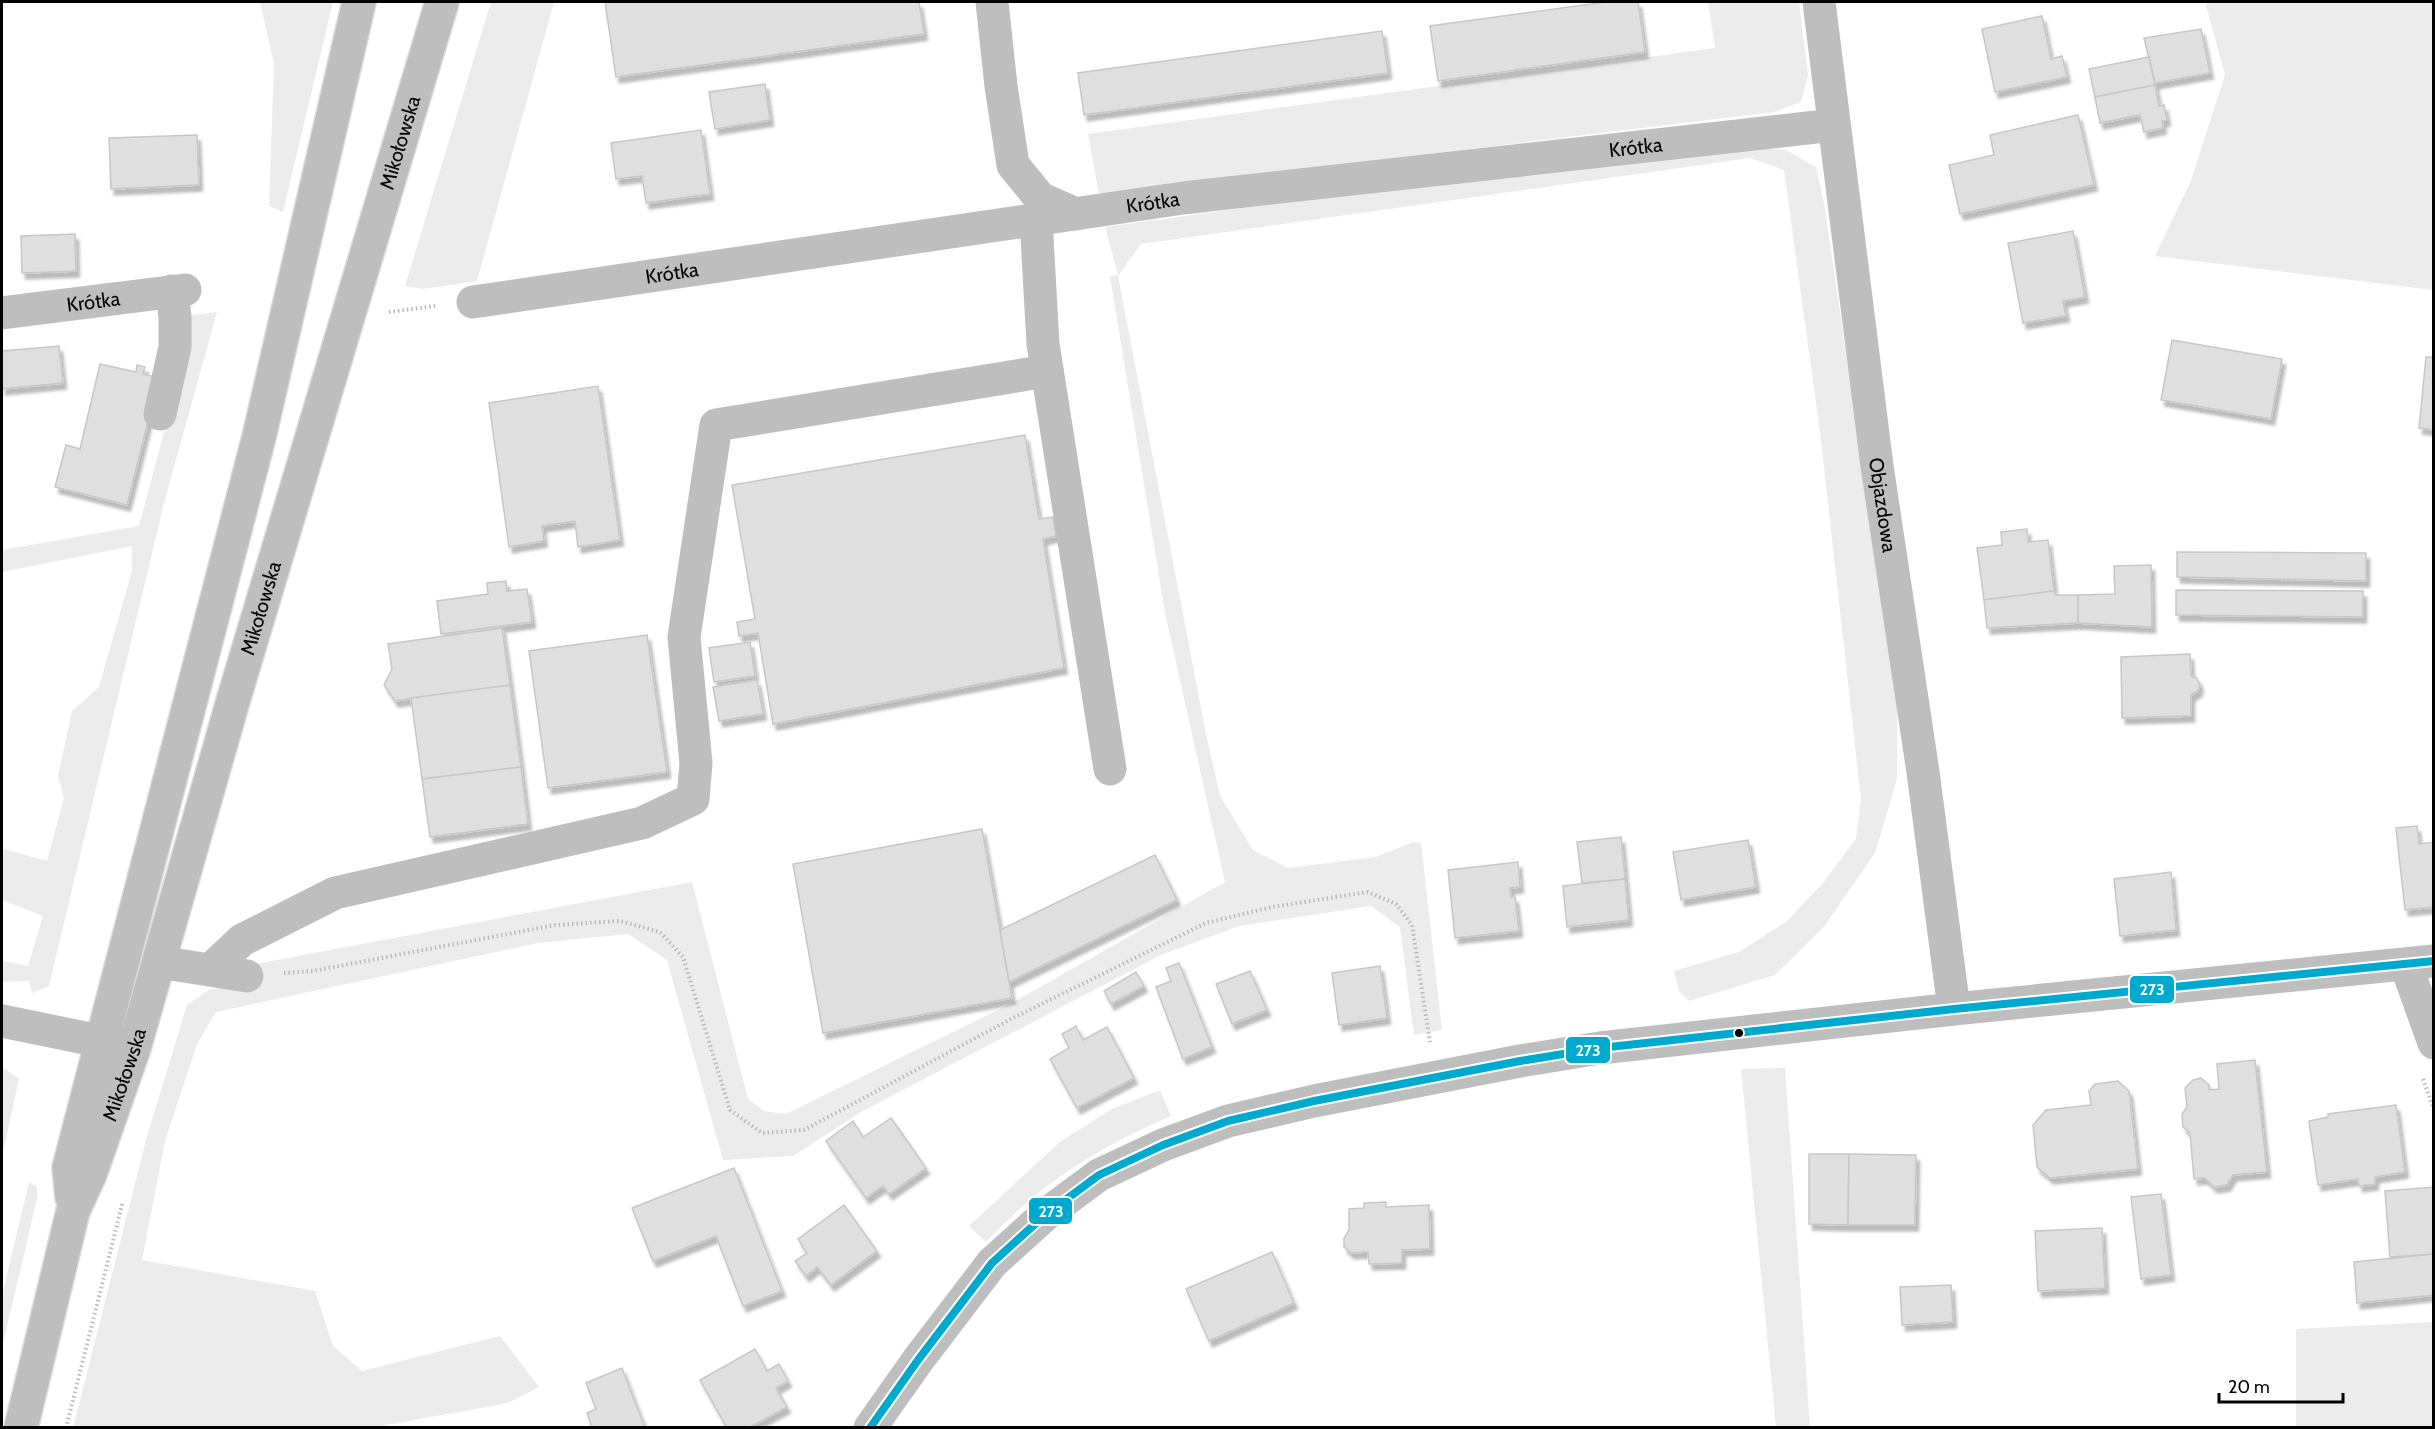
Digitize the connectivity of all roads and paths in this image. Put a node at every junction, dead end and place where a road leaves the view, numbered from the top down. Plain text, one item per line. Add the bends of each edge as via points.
1 (359, 2) edge
2 (442, 2) edge
3 (992, 2) edge
4 (1819, 2) edge
5 (1834, 125) junction
6 (1076, 214) junction
7 (1036, 219) junction
8 (474, 302) joint
9 (386, 312) dead end
10 (2, 314) edge
11 (1047, 371) junction
12 (160, 414) dead end
13 (1110, 769) dead end
14 (159, 962) junction
15 (2420, 963) edge
16 (210, 970) junction
17 (247, 976) joint
18 (1954, 1009) junction
19 (2, 1021) edge
20 (101, 1041) junction
21 (2433, 1043) edge
22 (134, 1048) junction
23 (1435, 1078) junction
24 (124, 1195) dead end
25 (72, 1211) junction
26 (21, 1428) edge
27 (66, 1428) edge
28 (870, 1428) edge

1 - 20 street, Mikołowska via 260,437
2 - 14 street, Mikołowska
3 - 6 street via 1013,165 1040,198
4 - 5 street, Objazdowa
5 - 6 street, Krótka via 1183,198
5 - 18 street, Objazdowa via 1877,466
6 - 7 street, Krótka
7 - 8 street, Krótka
7 - 11 street
8 - 9 path
10 - 12 street, Krótka via 179,290 175,347
11 - 13 street
11 - 16 street via 716,425 684,637 696,763 693,799 642,823 335,893 242,940
14 - 16 street
14 - 22 street, Mikołowska
15 - 18 street
15 - 21 street
16 - 17 street
17 - 23 path via 313,971 555,925 620,921 660,932 684,957 730,1110 762,1133 804,1130 1011,1018 1206,923 1272,907 1368,892 1396,904 1412,926
18 - 23 street via 1600,1048
19 - 20 street
20 - 22 street
20 - 25 street, Mikołowska via 69,1168
22 - 25 street, Mikołowska via 90,1174
23 - 28 street via 1228,1121 1163,1145 1100,1175 1045,1215 992,1263
24 - 27 path
25 - 26 street, Mikołowska

